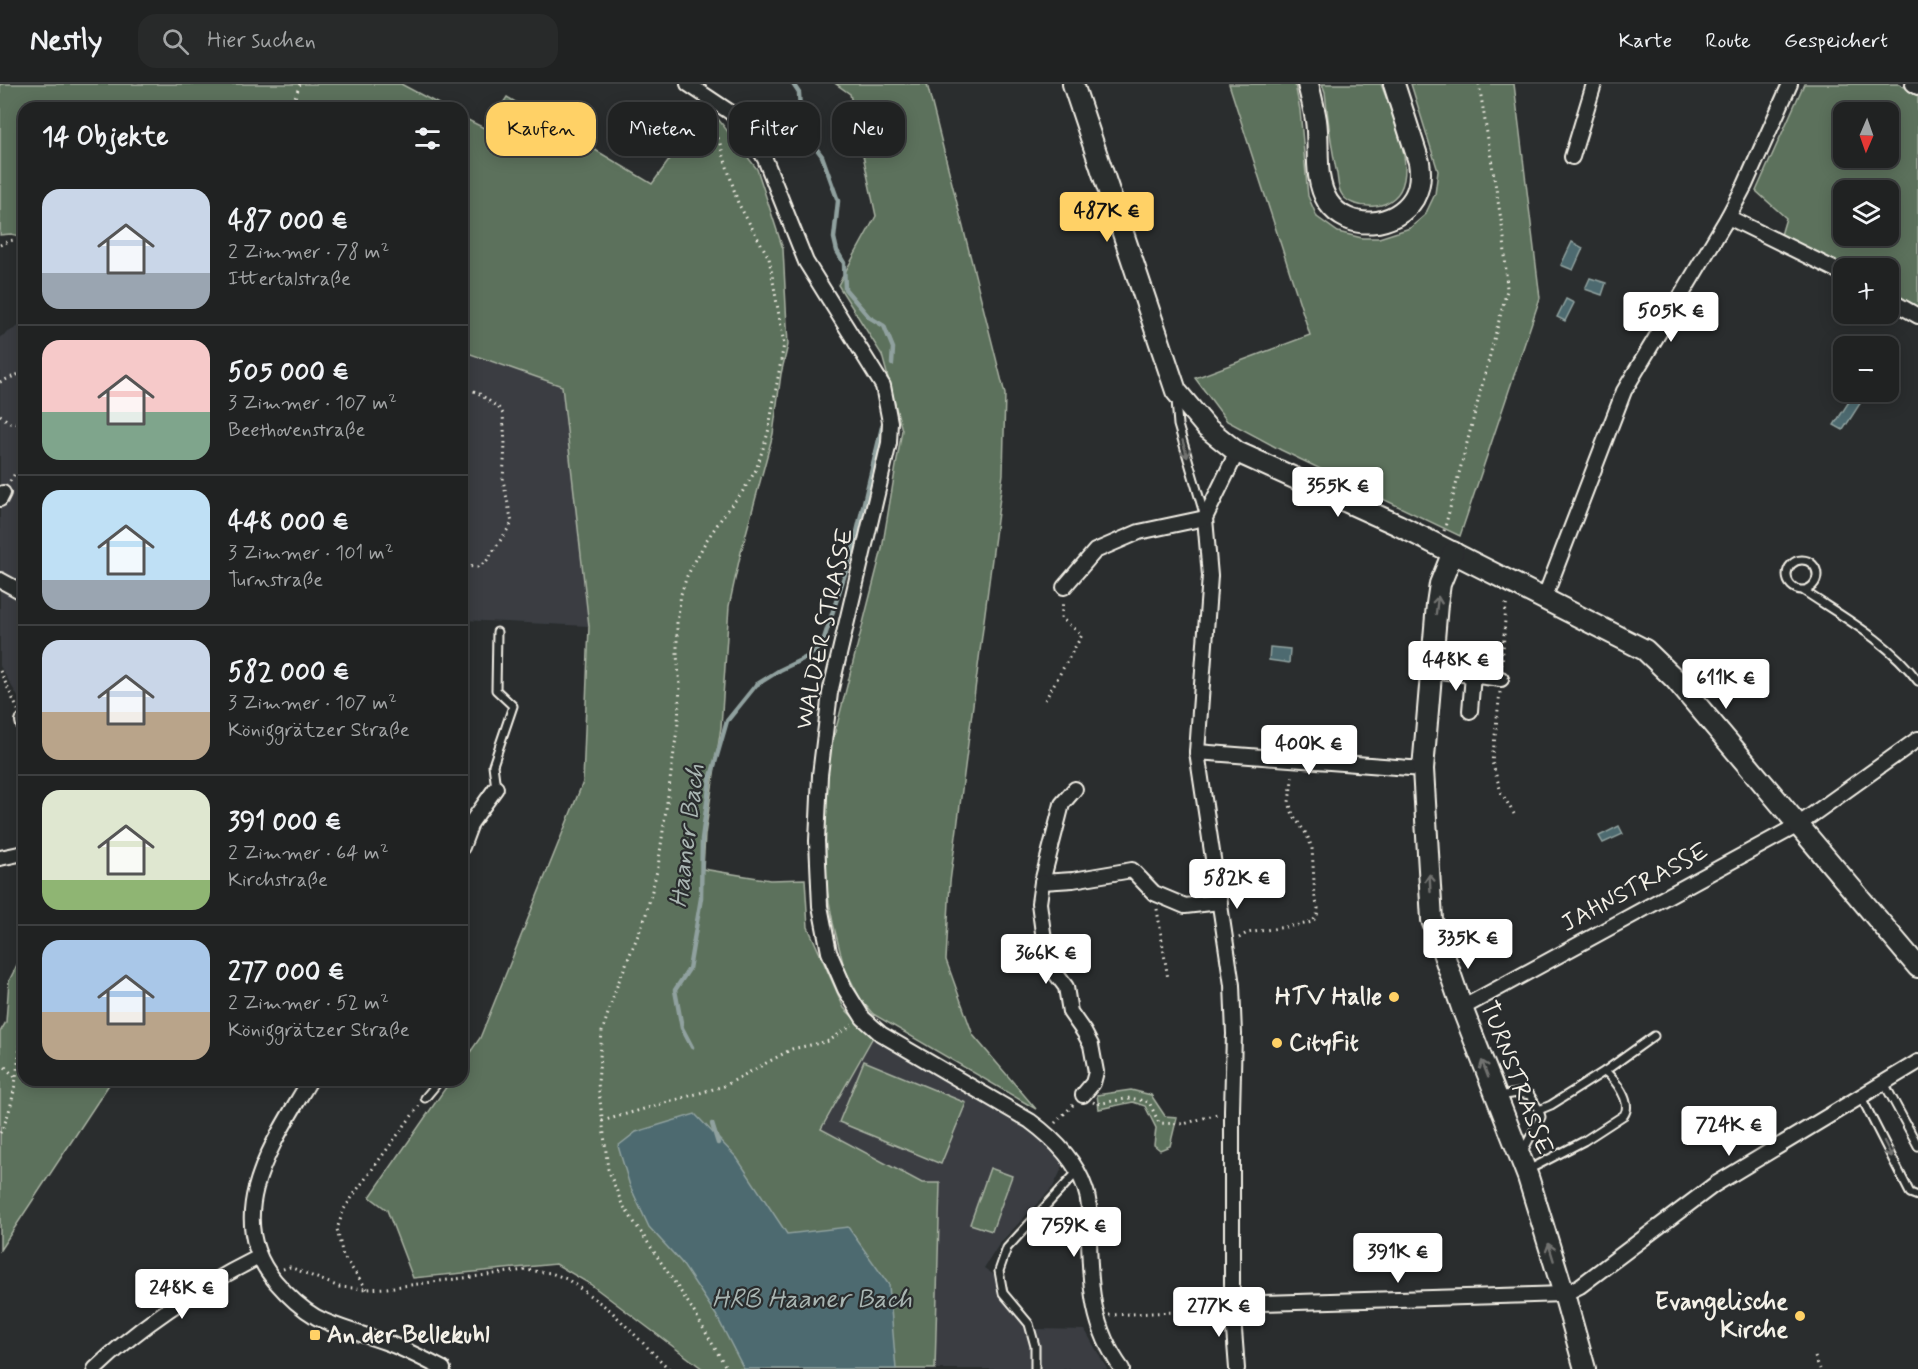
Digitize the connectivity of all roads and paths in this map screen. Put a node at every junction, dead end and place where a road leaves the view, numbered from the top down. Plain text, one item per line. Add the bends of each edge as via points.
1 (300, 84) edge
2 (1073, 84) edge
3 (1308, 84) edge
4 (1394, 84) edge
5 (1479, 84) edge
6 (1594, 84) edge
7 (1790, 84) edge
8 (1912, 84) edge
9 (692, 87) edge
10 (1918, 87) edge
11 (293, 102) edge
12 (1572, 157) dead end
13 (1728, 217) junction
14 (18, 239) edge
15 (0, 245) edge
16 (1833, 269) edge
17 (1899, 305) edge
18 (1918, 316) edge
19 (18, 374) edge
20 (0, 382) edge
21 (468, 390) edge
22 (1176, 392) junction
23 (0, 415) edge
24 (18, 423) edge
25 (1237, 452) junction
26 (18, 470) edge
27 (2, 496) edge
28 (1205, 518) junction
29 (1447, 549) junction
30 (468, 566) edge
31 (0, 580) edge
32 (1515, 585) junction
33 (1064, 587) joint
34 (18, 590) edge
35 (1804, 591) junction
36 (1544, 599) junction
37 (497, 632) dead end
38 (1432, 670) junction
39 (0, 671) edge
40 (1473, 675) junction
41 (1501, 678) junction
42 (1918, 681) edge
43 (1045, 700) dead end
44 (18, 710) edge
45 (1470, 711) dead end
46 (1918, 739) edge
47 (1197, 752) junction
48 (1294, 759) junction
49 (1423, 769) junction
50 (496, 788) joint
51 (1075, 789) dead end
52 (1514, 814) dead end
53 (1798, 825) junction
54 (468, 831) edge
55 (18, 854) edge
56 (0, 858) edge
57 (1042, 882) junction
58 (1154, 893) junction
59 (1220, 902) junction
60 (1226, 945) junction
61 (1918, 967) edge
62 (1168, 980) dead end
63 (1462, 1008) junction
64 (863, 1017) junction
65 (1654, 1036) dead end
66 (1918, 1062) edge
67 (0, 1064) edge
68 (18, 1064) edge
69 (1605, 1071) junction
70 (16, 1078) junction
71 (1884, 1083) junction
72 (307, 1086) edge
73 (435, 1086) edge
74 (1083, 1095) junction
75 (1497, 1097) junction
76 (1861, 1097) junction
77 (425, 1098) joint
78 (1539, 1110) junction
79 (1203, 1118) dead end
80 (602, 1121) junction
81 (1045, 1132) junction
82 (0, 1133) edge
83 (1918, 1146) edge
84 (1523, 1164) junction
85 (1078, 1171) junction
86 (1918, 1196) edge
87 (259, 1257) junction
88 (270, 1274) junction
89 (367, 1289) junction
90 (1564, 1294) junction
91 (1233, 1307) junction
92 (1096, 1316) junction
93 (1815, 1357) dead end
94 (95, 1369) edge
95 (443, 1369) edge
96 (669, 1369) edge
97 (728, 1369) edge
98 (1035, 1369) edge
99 (1122, 1369) edge
100 (1237, 1369) edge
101 (1585, 1369) edge
102 (1820, 1369) edge

1 - 11 path
2 - 22 main road
3 - 4 main road via 1316,120 1322,189 1336,212 1355,222 1369,223 1382,222 1409,204 1421,174
5 - 29 path via 1504,238 1507,290
6 - 12 street
7 - 13 street
8 - 10 street
9 - 64 street, WALDER STRASSE via 747,128 765,159 806,262 883,387 890,422 889,443 830,693 817,841 820,906 830,952 844,989
9 - 80 path via 719,140 738,203 769,258 784,344 768,433 756,470 706,541 681,594 677,623 678,723 658,867 645,918 602,1032 598,1083
13 - 16 street
13 - 36 street via 1624,390
14 - 15 path
17 - 18 street
19 - 20 path
21 - 30 path via 477,392 503,414 503,480 512,523 486,562
22 - 25 main road via 1207,428
22 -> 28 lane via 1178,425
23 - 24 path via 10,423
25 - 28 street
25 - 29 main road
26 - 27 path
28 - 33 street via 1139,532 1095,551
28 - 47 street via 1210,576
29 - 32 main road
38 -> 29 main road, TURNSTRASSE via 1437,604
31 - 34 street
32 - 36 main road
32 - 41 path via 1506,605
33 - 43 path via 1060,618 1082,635
35 - 35 lane via 1814,585 1817,573 1813,564 1803,560 1790,566 1787,575 1793,587
35 - 42 lane via 1875,639
36 - 53 main road via 1631,642 1658,661
37 - 50 lane via 496,690 513,706 493,765
38 - 40 street
38 - 49 main road, TURNSTRASSE
39 - 44 path
40 - 41 street
40 - 45 street
41 - 52 path via 1492,762 1501,792
46 - 53 street, JAHNSTRASSE
47 - 48 street
47 - 59 street
48 - 49 street
48 - 60 path via 1288,802 1312,848 1317,916 1304,924 1247,933
63 -> 49 main road, TURNSTRASSE via 1432,920
50 - 54 street
51 - 57 street via 1062,804
53 - 61 main road
53 - 63 street, JAHNSTRASSE
55 - 56 street
57 - 58 street via 1132,870
57 - 74 street via 1039,903 1047,962 1066,987 1070,1012 1091,1045 1096,1072
58 - 59 street via 1185,906
58 - 62 path
59 - 60 street
60 - 91 street via 1234,1034
75 -> 63 main road, TURNSTRASSE
64 - 80 path via 829,1041 792,1049 724,1086
64 - 81 street, WALDER STRASSE via 881,1034
65 - 69 lane
66 - 71 street
67 - 70 path
68 - 70 path
69 - 78 lane
69 - 84 lane via 1627,1101 1624,1115 1584,1141
70 - 82 path via 14,1097
71 - 76 street
71 - 83 lane
72 - 87 street via 259,1174 252,1203 252,1233
73 - 77 lane
74 - 79 path via 1097,1104 1130,1098 1149,1102 1159,1123 1184,1124
74 - 81 path
75 - 78 lane via 1530,1095
75 - 84 main road, TURNSTRASSE
76 -> 86 lane via 1910,1193
76 - 90 street via 1714,1185
77 - 89 path via 344,1209 337,1229 343,1256
78 - 84 lane via 1541,1117
80 - 97 path via 608,1169 622,1204
81 - 85 street, WALDER STRASSE
90 -> 84 main road, TURNSTRASSE
85 - 92 street, WALDER STRASSE via 1089,1203 1090,1277
85 - 98 lane via 1007,1248 999,1271 1002,1293 1029,1324 1035,1346
87 - 88 street
87 - 94 street via 165,1311
88 - 89 path via 290,1267 339,1287
88 - 95 street via 290,1299 314,1316 388,1343
89 - 96 path via 525,1270 551,1273 610,1310
90 - 91 street
90 - 101 main road, TURNSTRASSE
91 - 92 path
91 - 100 street
92 - 99 street, WALDER STRASSE
93 - 102 path

